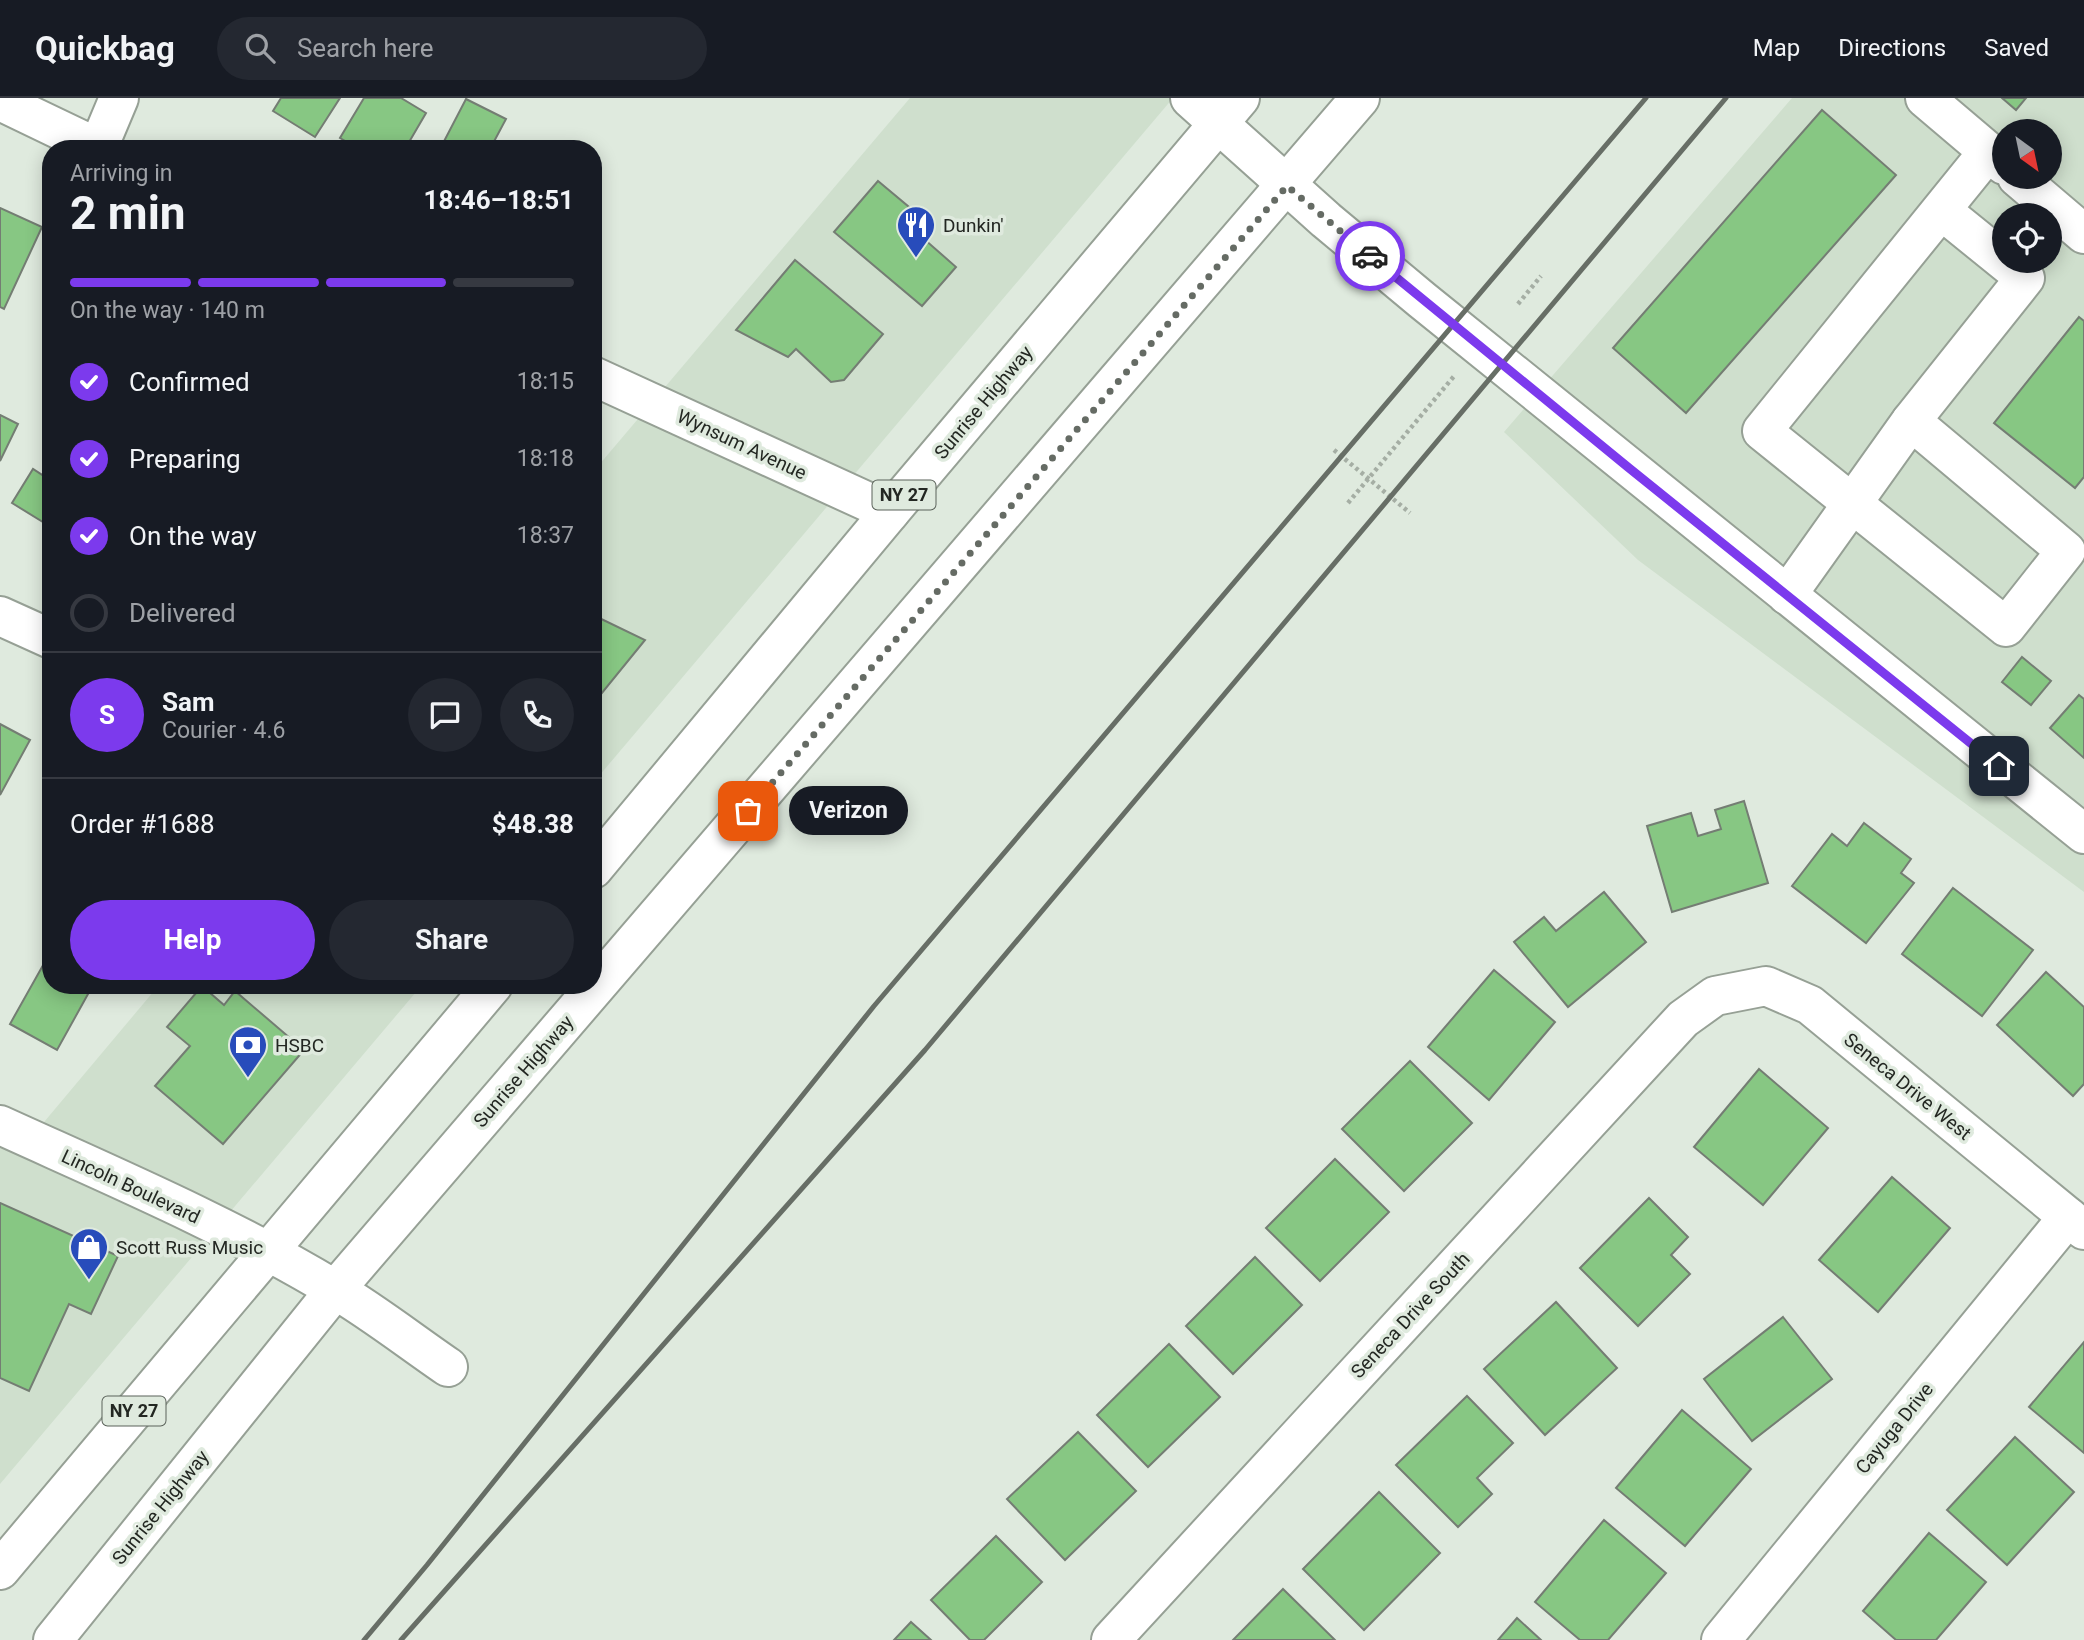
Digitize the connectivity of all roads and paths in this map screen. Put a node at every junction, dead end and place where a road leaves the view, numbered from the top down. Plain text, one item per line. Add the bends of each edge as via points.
1 (119, 98) edge
2 (1189, 98) edge
3 (1360, 98) edge
4 (1925, 98) edge
5 (0, 100) edge
6 (1229, 111) edge
7 (82, 140) edge
8 (102, 140) edge
9 (1992, 156) edge
10 (1992, 163) edge
11 (1287, 186) junction
12 (2031, 189) edge
13 (1941, 210) junction
14 (2084, 234) edge
15 (1541, 276) dead end
16 (1518, 304) dead end
17 (1461, 368) dead end
18 (602, 380) edge
19 (1912, 421) junction
20 (1335, 450) dead end
21 (1368, 479) junction
22 (1348, 503) dead end
23 (1852, 503) junction
24 (890, 512) junction
25 (1410, 513) dead end
26 (1787, 595) junction
27 (0, 616) edge
28 (42, 635) edge
29 (2084, 834) edge
30 (602, 858) edge
31 (602, 980) edge
32 (485, 994) edge
33 (590, 994) edge
34 (1715, 996) joint
35 (0, 1125) edge
36 (2076, 1223) edge
37 (267, 1252) junction
38 (335, 1290) junction
39 (448, 1367) dead end
40 (0, 1570) edge
41 (53, 1640) edge
42 (1111, 1640) edge
43 (1721, 1640) edge

1 - 8 main road
2 - 6 main road
3 - 11 main road, Sunrise Highway
4 - 9 main road
5 - 7 main road
6 - 11 main road
6 - 24 main road, Sunrise Highway / NY 27
10 - 13 main road
11 - 26 main road
11 - 31 main road, Sunrise Highway
12 - 14 main road
13 - 19 main road via 2025,278
13 - 23 main road via 1762,431
15 - 16 path
17 - 21 path
18 - 24 main road, Wynsum Avenue
19 - 23 main road
19 - 23 main road via 2066,551 2006,627
20 - 21 path
21 - 22 path
21 - 25 path
23 - 26 main road
24 - 30 main road, Sunrise Highway / NY 27
26 - 29 main road
27 - 28 main road
32 - 37 main road, NY 27
33 - 38 main road, Sunrise Highway
34 - 36 main road, Seneca Drive West via 1766,986 1810,1005
34 - 42 main road, Seneca Drive South via 1683,1019
35 - 37 main road, Lincoln Boulevard
36 - 43 main road, Cayuga Drive
37 - 38 main road, Lincoln Boulevard
37 - 40 main road, NY 27
38 - 39 main road, Lincoln Boulevard
38 - 41 main road, Sunrise Highway

